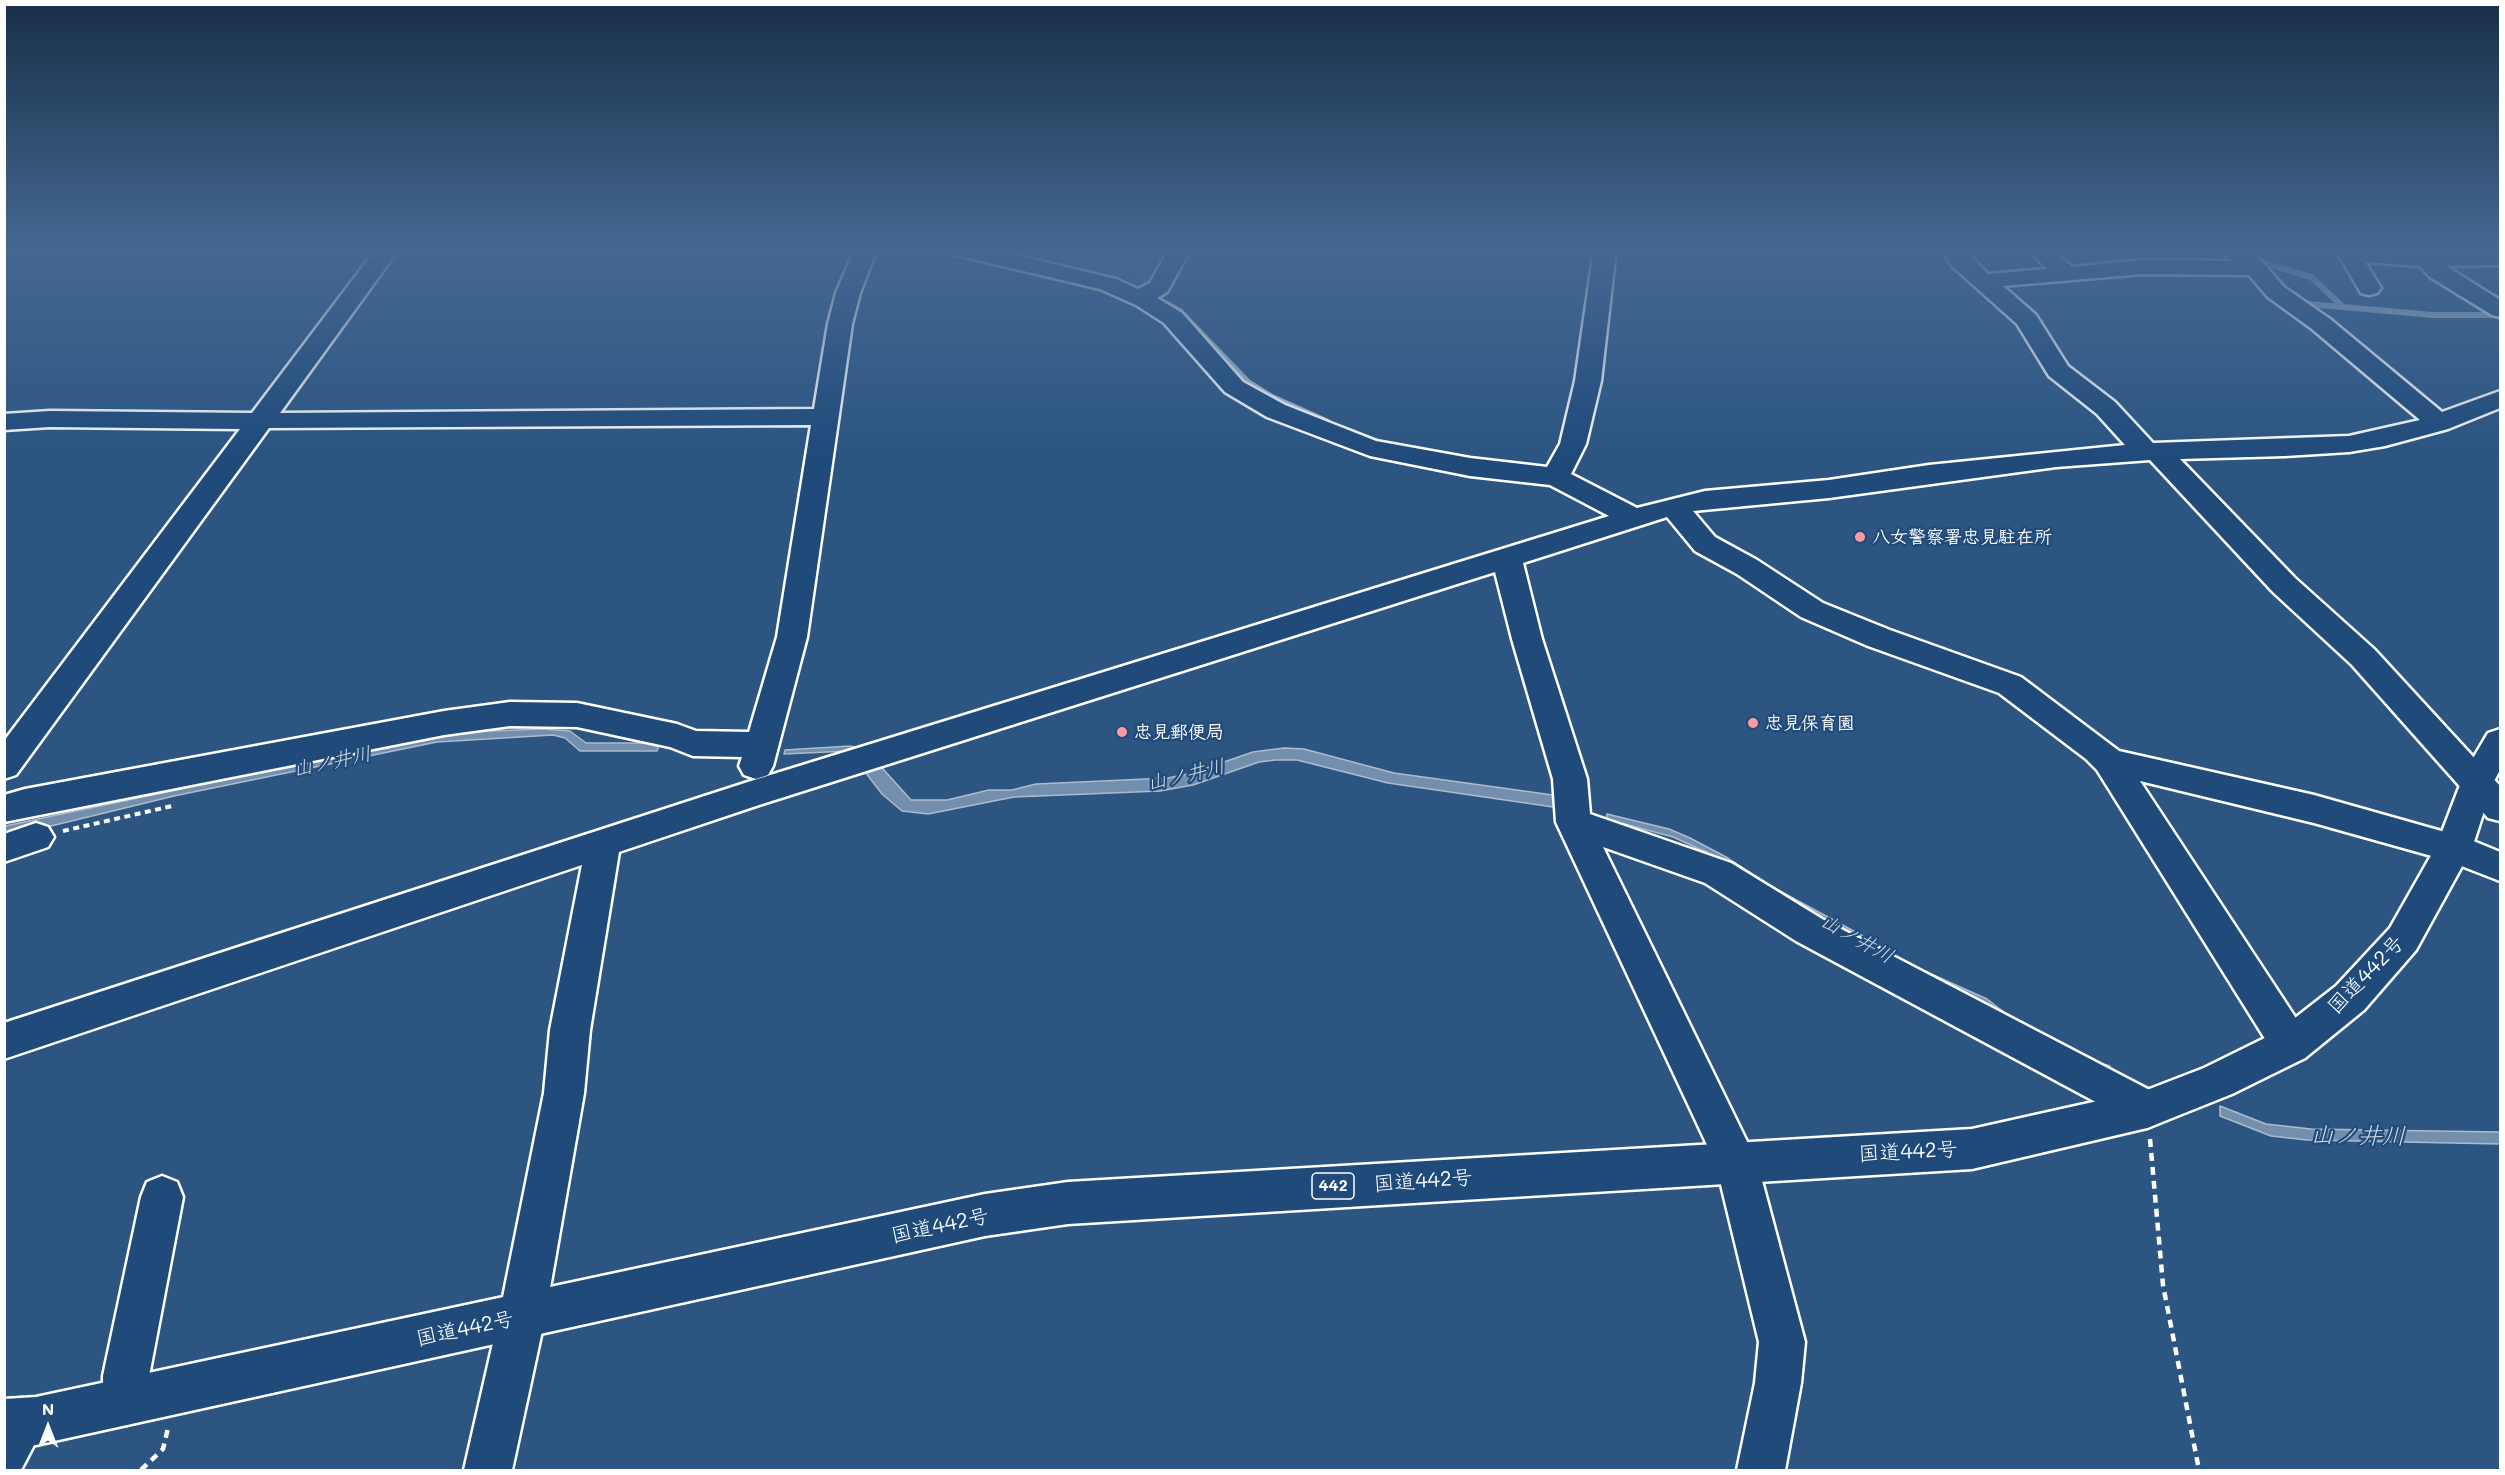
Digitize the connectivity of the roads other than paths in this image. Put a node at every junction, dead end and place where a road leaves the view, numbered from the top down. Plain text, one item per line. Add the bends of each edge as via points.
1 (318, 318) edge
2 (332, 318) edge
3 (842, 318) edge
4 (1173, 318) edge
5 (1596, 318) edge
6 (2025, 318) edge
7 (2312, 318) edge
8 (2500, 399) edge
9 (2471, 410) junction
10 (826, 417) junction
11 (247, 421) junction
12 (4, 422) edge
13 (2439, 423) junction
14 (2500, 426) edge
15 (2151, 451) junction
16 (1556, 477) junction
17 (1673, 506) junction
18 (1633, 517) junction
19 (1507, 559) junction
20 (2500, 742) edge
21 (760, 745) junction
22 (2109, 760) junction
23 (4, 766) edge
24 (751, 794) junction
25 (2489, 794) edge
26 (4, 810) edge
27 (1573, 822) junction
28 (603, 844) junction
29 (2454, 849) junction
30 (2500, 867) edge
31 (4, 1041) edge
32 (2291, 1045) junction
33 (2147, 1109) junction
34 (1736, 1162) junction
35 (162, 1197) dead end
36 (522, 1317) junction
37 (127, 1401) junction
38 (10, 1433) edge
39 (488, 1470) edge
40 (1761, 1470) edge

1 - 11 main road
2 - 11 main road
3 - 10 main road
4 - 16 main road via 1234,387 1276,411 1370,448 1470,467
5 - 16 main road via 1588,381 1573,444
6 - 15 main road via 2058,370
7 - 13 main road
8 - 9 main road
9 - 13 main road
9 - 14 main road
10 - 11 main road
10 - 21 main road via 792,637
11 - 12 main road
11 - 23 main road
13 - 15 main road via 2349,444
15 - 17 main road via 2004,464
15 - 25 main road via 2284,585 2364,657
16 - 18 main road
17 - 18 main road
17 - 22 main road via 1705,544 1812,610 2010,685
18 - 19 main road
19 - 24 main road
19 - 27 main road via 1570,779
20 - 25 main road, 国道442号 / 442
21 - 24 main road
21 - 26 main road via 693,743 677,736 577,715 510,714
22 - 29 main road via 2314,809
22 - 32 main road
24 - 28 main road
25 - 29 main road, 国道442号 / 442
27 - 33 main road via 1718,873 1809,930
27 - 34 main road
28 - 31 main road
28 - 36 main road via 570,1030 564,1093
29 - 30 main road
29 - 32 main road, 国道442号 / 442 via 2403,939 2350,998
32 - 33 main road, 国道442号 / 442 via 2218,1081
33 - 34 main road, 国道442号 / 442 via 1972,1149
34 - 36 main road, 国道442号 / 442 via 1068,1203 985,1215
34 - 40 main road via 1782,1342
35 - 37 main road via 126,1376
36 - 37 main road, 国道442号 / 442
36 - 39 main road
37 - 38 main road, 国道442号 / 442

